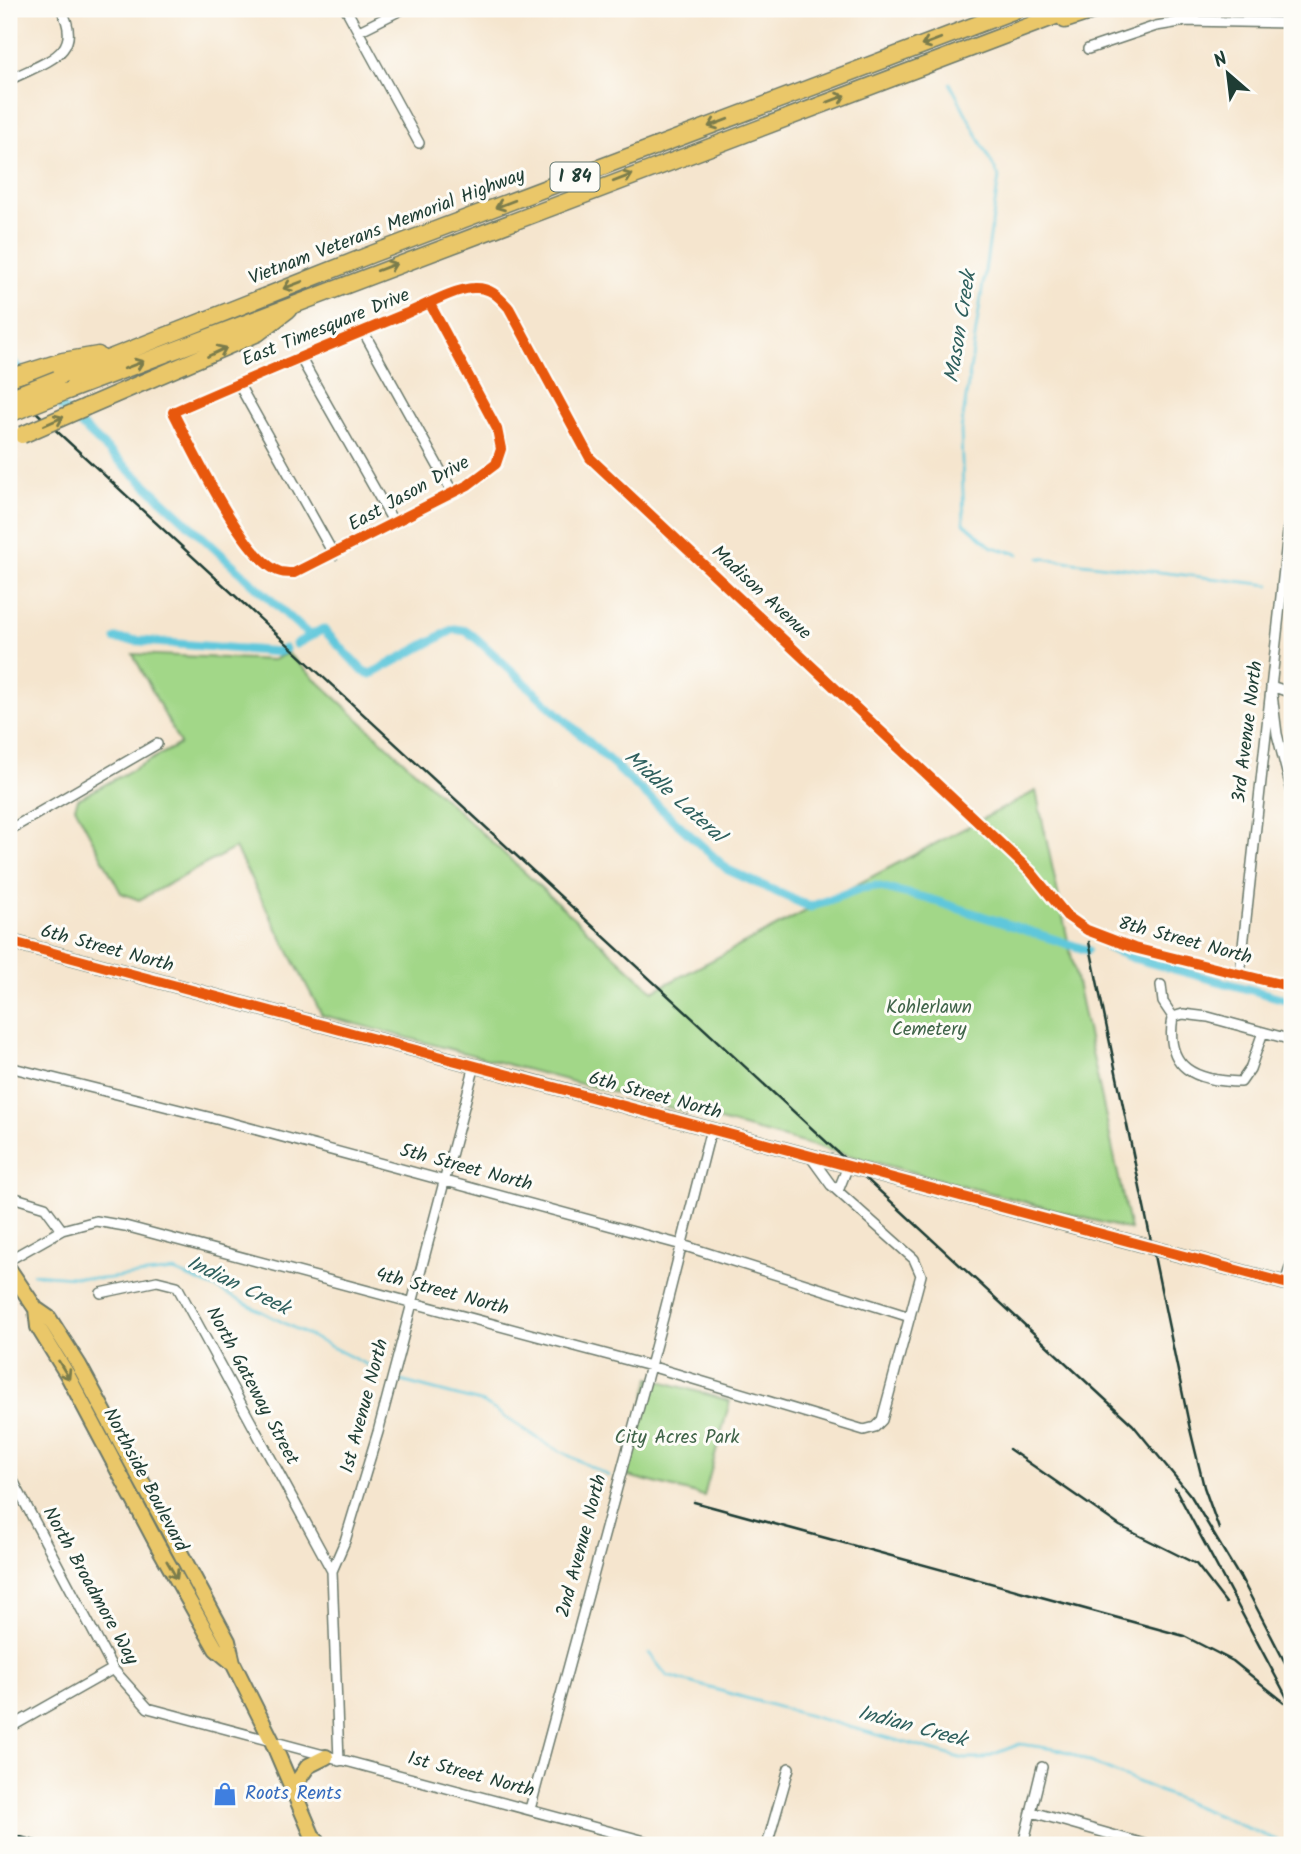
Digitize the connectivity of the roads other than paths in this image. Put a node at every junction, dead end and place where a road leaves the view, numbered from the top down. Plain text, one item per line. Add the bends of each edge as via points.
1 (61, 9) edge
2 (346, 9) edge
3 (402, 9) edge
4 (1018, 9) edge
5 (1074, 9) edge
6 (1099, 9) edge
7 (1292, 23) edge
8 (359, 31) junction
9 (1088, 49) dead end
10 (913, 70) junction
11 (9, 80) edge
12 (419, 143) dead end
13 (495, 292) joint
14 (301, 300) junction
15 (430, 304) junction
16 (363, 331) junction
17 (134, 348) junction
18 (300, 357) junction
19 (9, 378) edge
20 (238, 383) junction
21 (9, 398) edge
22 (9, 414) edge
23 (15, 438) edge
24 (453, 493) junction
25 (1292, 495) edge
26 (394, 523) junction
27 (334, 555) junction
28 (267, 563) joint
29 (1271, 686) junction
30 (1292, 693) edge
31 (157, 744) dead end
32 (1292, 792) edge
33 (9, 830) edge
34 (1045, 888) joint
35 (9, 941) edge
36 (1240, 974) junction
37 (1161, 985) dead end
38 (1292, 987) edge
39 (1173, 1017) junction
40 (1263, 1032) junction
41 (1292, 1040) edge
42 (475, 1065) junction
43 (9, 1068) edge
44 (711, 1129) junction
45 (810, 1156) junction
46 (848, 1166) junction
47 (444, 1181) junction
48 (838, 1191) junction
49 (9, 1196) edge
50 (62, 1230) junction
51 (682, 1245) junction
52 (9, 1260) edge
53 (1292, 1262) edge
54 (9, 1269) edge
55 (1289, 1284) edge
56 (101, 1293) dead end
57 (412, 1302) junction
58 (910, 1317) junction
59 (650, 1366) junction
60 (9, 1473) edge
61 (332, 1571) junction
62 (113, 1669) junction
63 (9, 1728) edge
64 (272, 1741) junction
65 (332, 1759) junction
66 (789, 1768) dead end
67 (1042, 1768) dead end
68 (292, 1789) junction
69 (530, 1809) junction
70 (1032, 1812) junction
71 (316, 1843) edge
72 (660, 1845) edge
73 (767, 1845) edge
74 (1023, 1845) edge
75 (1149, 1845) edge

1 - 11 street via 69,24 69,41 63,50
2 - 8 street
3 - 8 street
4 -> 17 highway, Vietnam Veterans Memorial Highway / I 84
5 - 10 highway, Vietnam Veterans Memorial Highway / I 84
6 - 10 highway
7 - 9 street via 1186,21
8 - 12 street
14 -> 10 highway, Vietnam Veterans Memorial Highway / I 84
13 - 15 street, East Timesquare Drive via 474,288
13 - 34 street, Madison Avenue via 509,308 590,458
22 -> 14 highway, Vietnam Veterans Memorial Highway / I 84, bridge
23 -> 14 highway, bridge via 258,334
15 - 16 street, East Timesquare Drive
15 - 24 street, East Jason Drive via 497,429 501,449 496,464
16 - 18 street, East Timesquare Drive
16 - 24 street
17 - 19 highway
17 - 21 highway, Vietnam Veterans Memorial Highway / I 84, bridge
18 - 20 street, East Timesquare Drive
18 - 26 street
20 - 27 street
20 - 28 street, East Timesquare Drive via 173,412 245,540
24 - 26 street, East Jason Drive
25 - 29 street, 3rd Avenue North
26 - 27 street, East Jason Drive
27 - 28 street, East Jason Drive via 294,573 277,571
29 - 30 street
29 - 32 street
29 - 36 street, 3rd Avenue North
31 - 33 street
34 - 36 street, 8th Street North via 1068,916 1087,930 1134,948
35 - 42 street, 6th Street North
36 - 38 street, 8th Street North
37 - 39 street via 1163,1002
39 - 40 street via 1208,1017
39 - 40 street via 1172,1050 1184,1068 1212,1082 1241,1082
40 - 41 street
42 - 44 street, 6th Street North
42 - 47 street, 1st Avenue North
43 - 47 street, 5th Street North
44 - 45 street, 6th Street North
44 - 51 street, 2nd Avenue North
45 - 46 street, 6th Street North
45 - 48 street
46 - 48 street
46 - 55 street, 6th Street North
47 - 51 street, 5th Street North
47 - 57 street, 1st Avenue North
48 - 58 street via 919,1267
49 - 50 street via 45,1207
50 - 52 street, 4th Street North
50 - 57 street, 4th Street North via 96,1221 125,1226
51 - 58 street, 5th Street North
51 - 59 street, 2nd Avenue North
53 - 55 street
54 - 64 main road, Northside Boulevard via 36,1309 49,1318 79,1366 228,1641 233,1663
56 - 61 street, North Gateway Street via 157,1281 177,1286
57 - 59 street, 4th Street North
57 - 61 street, 1st Avenue North via 345,1541
58 - 59 street, 4th Street North via 882,1420 864,1430
59 - 69 street, 2nd Avenue North
60 - 62 street, North Broadmore Way
61 - 65 street, 1st Avenue North
62 - 63 street
62 - 64 street, North Broadmore Way via 148,1708
64 - 65 street, 1st Street North
64 - 68 main road, Northside Boulevard
65 - 68 main road via 308,1766
65 - 69 street, 1st Street North
66 - 73 street
67 - 70 street
68 - 71 main road, Northside Boulevard
69 - 72 street, 1st Street North
70 - 74 street
70 - 75 street

